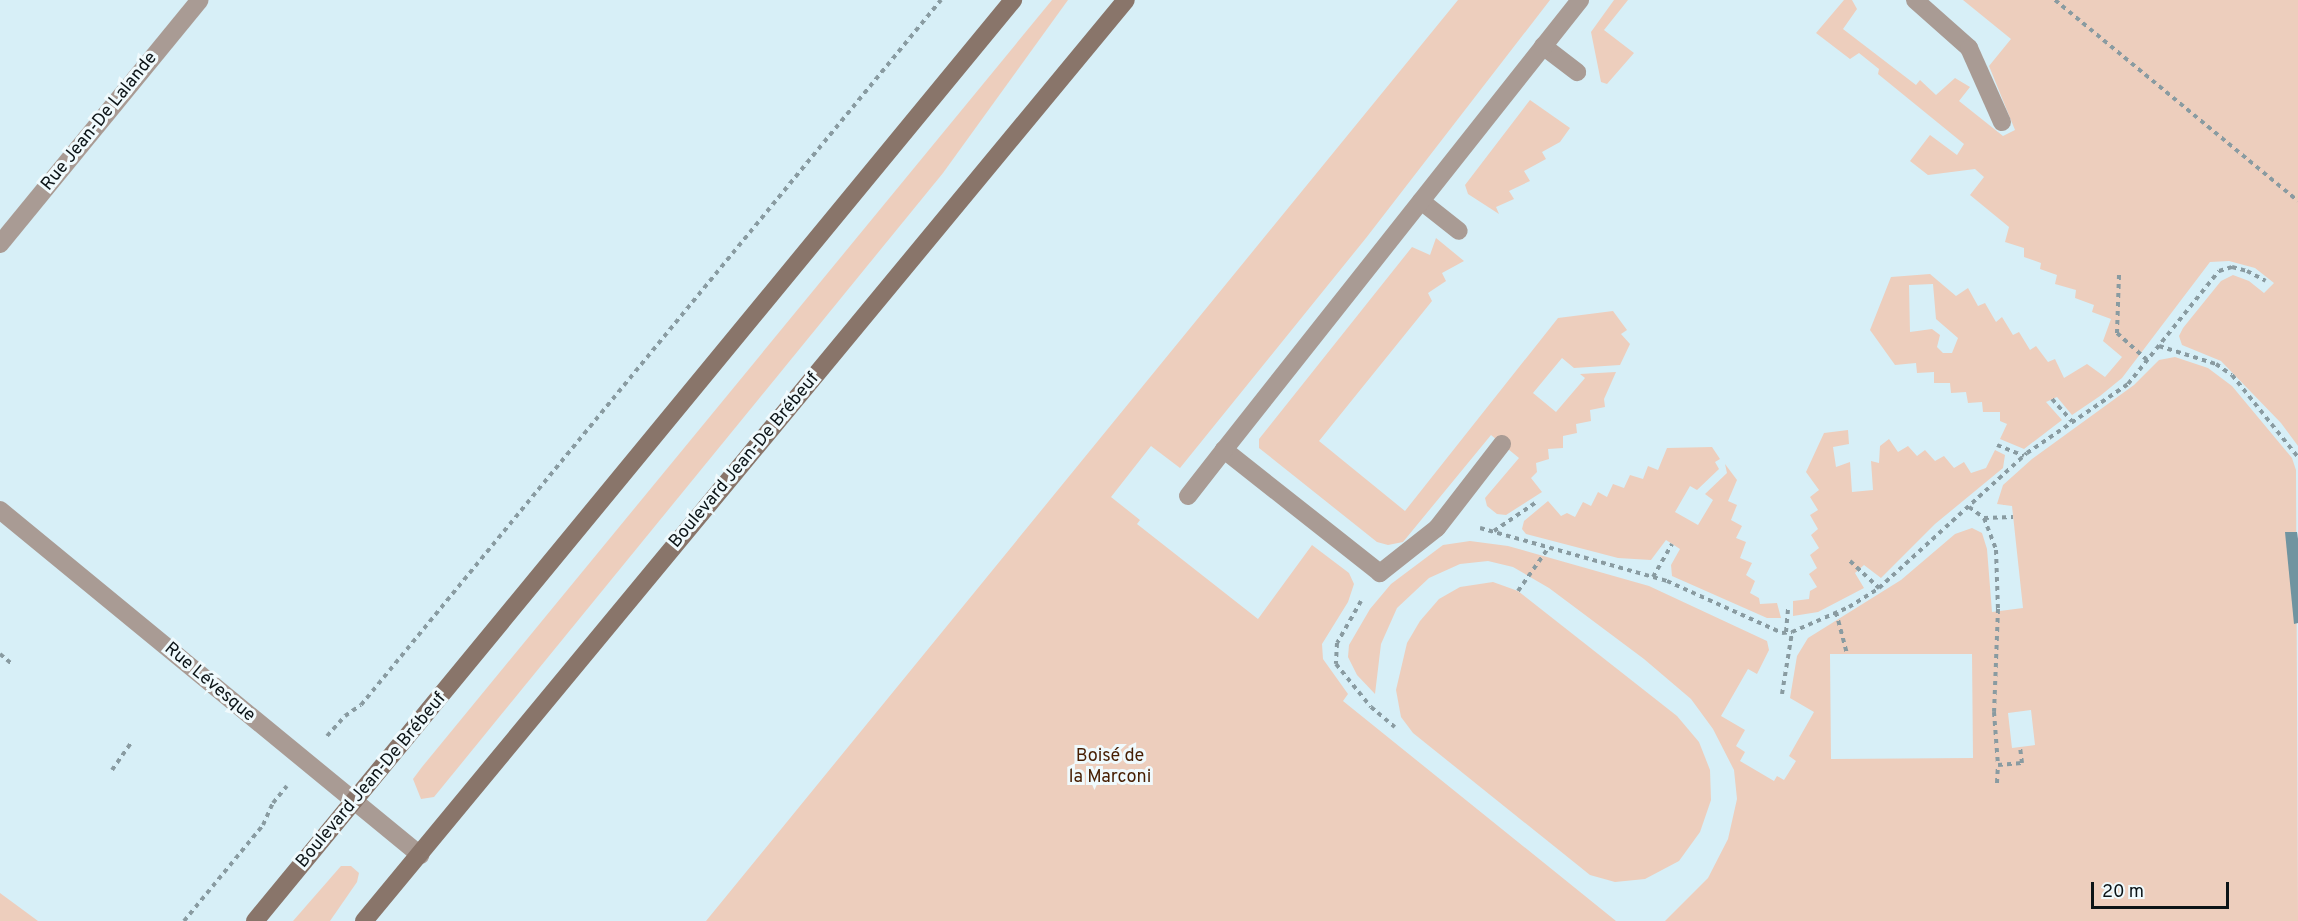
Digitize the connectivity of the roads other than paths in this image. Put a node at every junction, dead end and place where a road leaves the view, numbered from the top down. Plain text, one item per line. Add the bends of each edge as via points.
1 (200, 0) edge
2 (1013, 0) edge
3 (1126, 0) edge
4 (1580, 0) edge
5 (1915, 0) edge
6 (1543, 46) junction
7 (1577, 72) dead end
8 (2002, 122) dead end
9 (1421, 201) junction
10 (1459, 231) dead end
11 (0, 244) edge
12 (1502, 444) dead end
13 (1224, 450) junction
14 (1188, 496) dead end
15 (0, 510) edge
16 (354, 802) junction
17 (420, 855) junction
18 (255, 921) edge
19 (364, 921) edge

1 - 11 street, Rue Jean-De Lalande
2 - 16 main road, Boulevard Jean-De Brébeuf
3 - 17 main road, Boulevard Jean-De Brébeuf
4 - 6 street
5 - 8 street via 1969,48
6 - 7 street
6 - 9 street
9 - 10 street
9 - 13 street
12 - 13 street via 1437,528 1380,573
13 - 14 street
15 - 16 street, Rue Lévesque
16 - 17 street, Rue Lévesque
16 - 18 main road, Boulevard Jean-De Brébeuf
17 - 19 main road, Boulevard Jean-De Brébeuf

